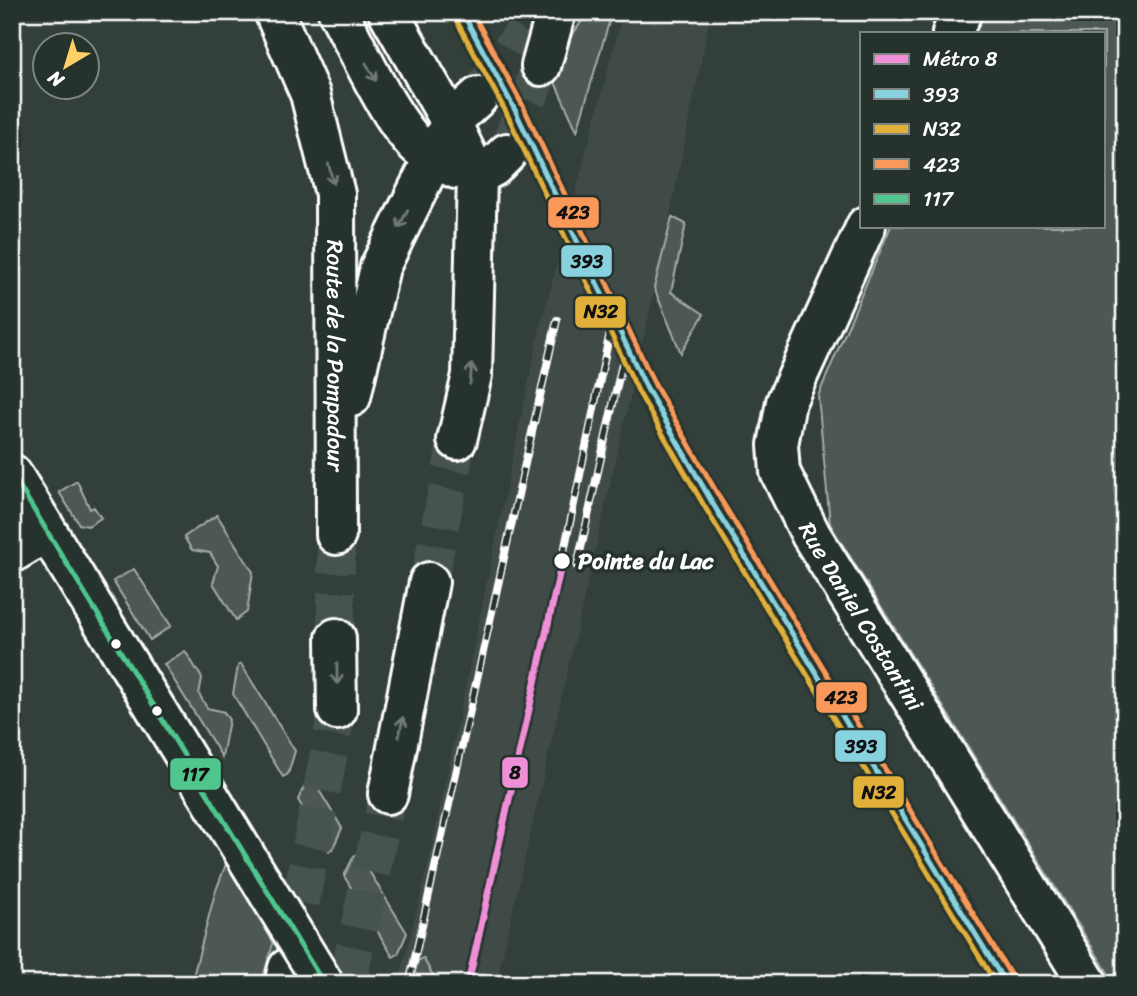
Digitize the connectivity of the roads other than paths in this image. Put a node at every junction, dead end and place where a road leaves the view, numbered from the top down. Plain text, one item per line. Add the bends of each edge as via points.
1 (274, 12) edge
2 (338, 12) edge
3 (388, 12) edge
4 (961, 12) edge
5 (544, 18) edge
6 (952, 32) edge
7 (541, 66) tunnel mouth
8 (465, 109) junction
9 (507, 153) tunnel mouth
10 (433, 158) junction
11 (477, 176) junction
12 (865, 228) edge
13 (457, 440) tunnel mouth
14 (336, 467) junction
15 (12, 474) edge
16 (47, 532) junction
17 (336, 535) tunnel mouth
18 (12, 553) edge
19 (429, 582) tunnel mouth
20 (337, 638) tunnel mouth
21 (337, 710) tunnel mouth
22 (388, 793) tunnel mouth
23 (324, 984) edge
24 (1088, 984) edge

1 -> 14 main road, Route de la Pompadour via 310,94 335,194
2 -> 10 main road via 400,124
3 - 8 main road
4 - 6 main road
5 - 7 main road
8 - 10 main road, Route de la Pompadour
8 - 11 main road
9 - 11 main road
10 - 11 main road
10 -> 14 main road, Route de la Pompadour via 380,267
13 -> 11 main road via 472,375
12 - 24 main road, Rue Daniel Costantini via 786,402 778,445 780,472 811,535
14 - 17 main road
15 - 16 main road
16 - 18 main road
16 - 23 main road, bridge
22 -> 19 main road
20 -> 21 main road

